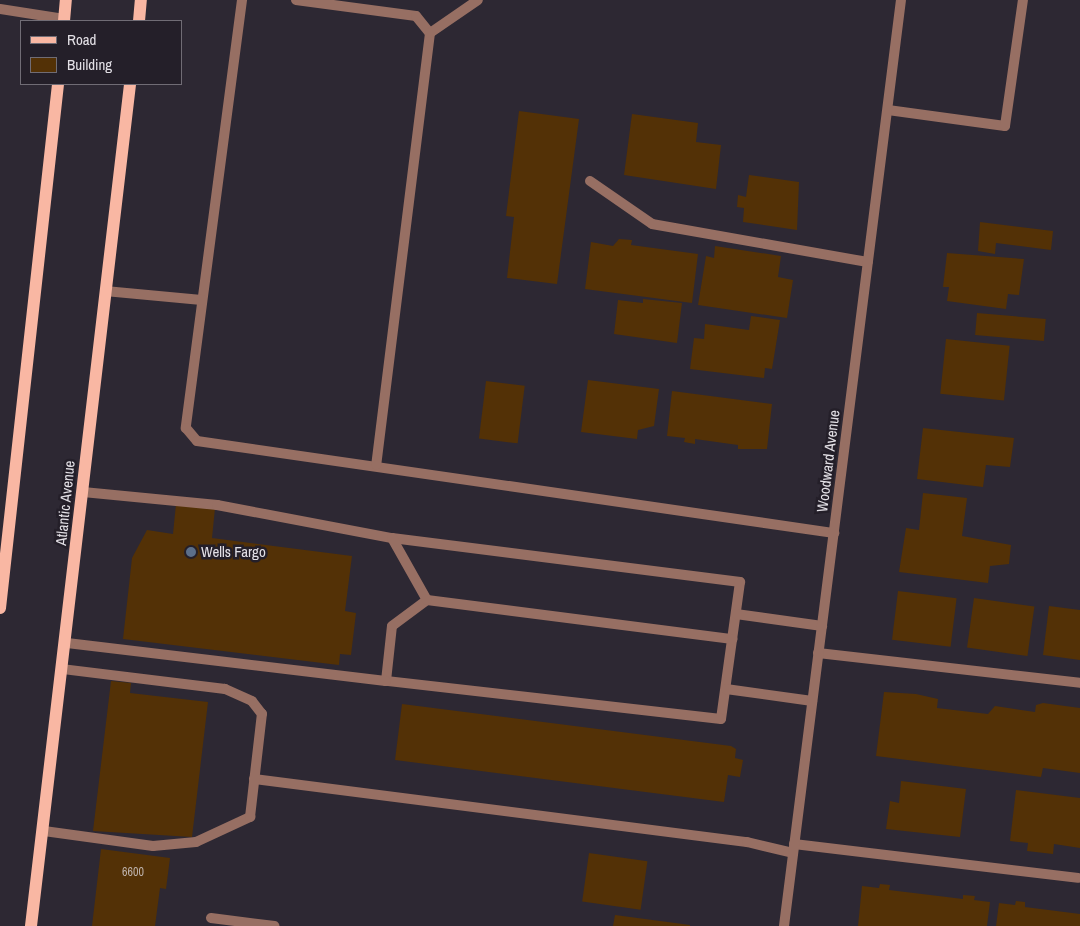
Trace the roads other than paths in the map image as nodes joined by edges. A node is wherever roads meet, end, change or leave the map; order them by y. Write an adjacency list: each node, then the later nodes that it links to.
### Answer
1 (66, 0): 9 (main road)
2 (142, 0): 10 (main road)
3 (242, 0): 18 (street)
4 (296, 0): 11 (street)
5 (478, 0): 11 (street)
6 (901, 0): 14 (street, Woodward Avenue)
7 (1023, 0): 14 (street)
8 (0, 9): 9 (street)
9 (64, 20)
10 (139, 20)
11 (430, 34): 19 (street)
12 (58, 85): 24 (main road)
13 (130, 85): 17 (main road, Atlantic Avenue)
14 (888, 110): 16 (street, Woodward Avenue)
15 (590, 181): 16 (street)
16 (868, 262): 21 (street, Woodward Avenue)
17 (105, 290): 18 (street); 20 (main road, Atlantic Avenue)
18 (202, 300): 19 (street)
19 (376, 465): 21 (street)
20 (83, 492): 22 (street); 28 (main road, Atlantic Avenue)
21 (834, 533): 26 (street, Woodward Avenue)
22 (392, 538): 23 (street); 25 (street)
23 (427, 600): 27 (street); 31 (street)
24 (0, 608)
25 (736, 614): 26 (street); 27 (street)
26 (822, 626): 29 (street, Woodward Avenue)
27 (732, 639): 33 (street)
28 (67, 643): 30 (main road, Atlantic Avenue); 31 (street)
29 (818, 653): 32 (street); 34 (street, Woodward Avenue)
30 (63, 669): 35 (street); 36 (main road, Atlantic Avenue)
31 (386, 681): 33 (street)
32 (1080, 684)
33 (726, 689): 34 (street)
34 (812, 701): 37 (street, Woodward Avenue)
35 (254, 778): 36 (street); 37 (street)
36 (44, 831): 40 (main road, Atlantic Avenue)
37 (794, 848): 38 (street); 42 (street, Woodward Avenue)
38 (1078, 878)
39 (210, 918): 41 (street)
40 (31, 926)
41 (274, 926)
42 (784, 926)

